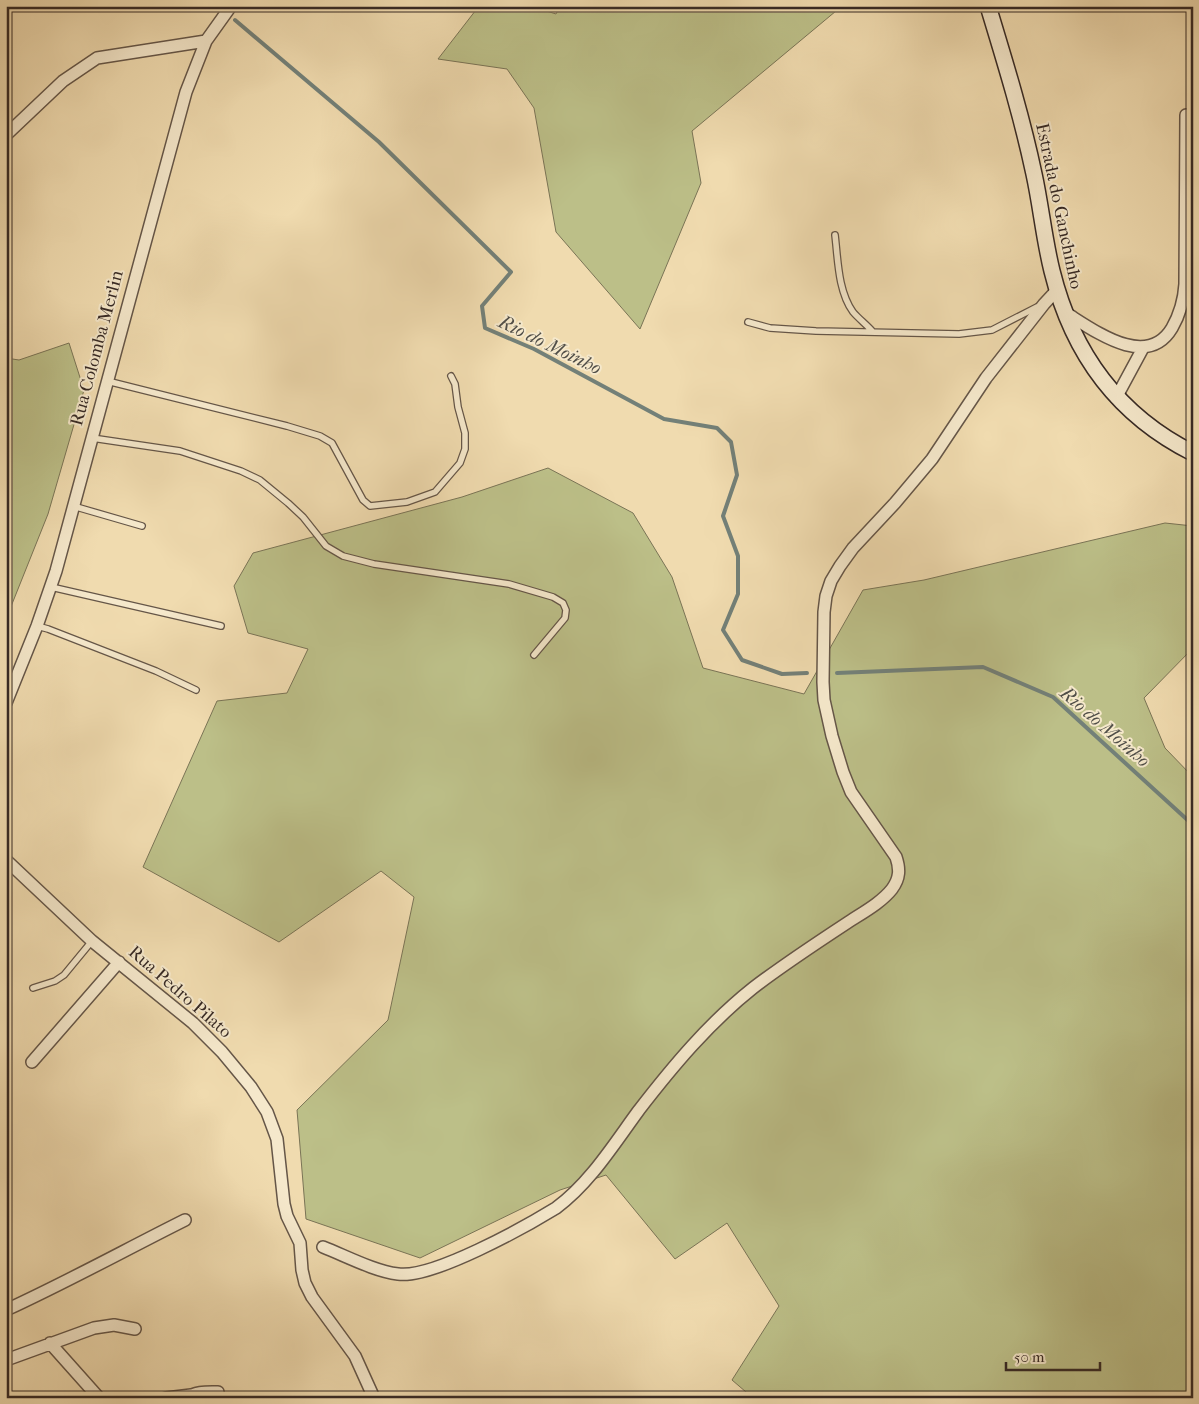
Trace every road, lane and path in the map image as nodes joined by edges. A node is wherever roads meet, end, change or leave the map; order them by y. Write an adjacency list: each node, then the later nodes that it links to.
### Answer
1 (230, 6): 3 (street, Rua Colomba Merlin)
2 (988, 6): 7 (street, Estrada do Ganchinho)
3 (206, 41): 5 (street); 15 (street, Rua Colomba Merlin)
4 (1186, 115): 9 (street)
5 (6, 135)
6 (835, 234): 12 (lane)
7 (1057, 290): 8 (street); 10 (street, Estrada do Ganchinho)
8 (1044, 304): 12 (lane); 33 (street)
9 (1187, 308): 13 (street)
10 (1066, 313): 13 (street); 16 (street, Estrada do Ganchinho)
11 (748, 322): 12 (lane)
12 (873, 332)
13 (1142, 348): 16 (street)
14 (451, 376): 15 (lane)
15 (106, 381): 17 (street, Rua Colomba Merlin)
16 (1116, 398): 18 (street, Estrada do Ganchinho)
17 (91, 438): 19 (street, Rua Colomba Merlin); 24 (lane)
18 (1193, 453)
19 (73, 506): 20 (lane); 21 (street, Rua Colomba Merlin)
20 (142, 526)
21 (51, 587): 22 (street, Rua Colomba Merlin); 23 (lane)
22 (37, 626): 25 (lane); 26 (street, Rua Colomba Merlin)
23 (222, 626)
24 (534, 655)
25 (196, 690)
26 (6, 703)
27 (6, 860): 28 (street, Rua Pedro Pilato)
28 (92, 941): 29 (street, Rua Pedro Pilato); 30 (lane)
29 (119, 962): 31 (street); 42 (street, Rua Pedro Pilato)
30 (33, 988)
31 (32, 1062)
32 (185, 1220): 34 (street)
33 (323, 1247)
34 (6, 1310)
35 (135, 1329): 36 (street)
36 (50, 1343): 37 (street); 40 (street)
37 (6, 1360)
38 (218, 1392): 39 (street)
39 (189, 1396): 41 (street)
40 (99, 1398)
41 (166, 1398)
42 (374, 1398)

